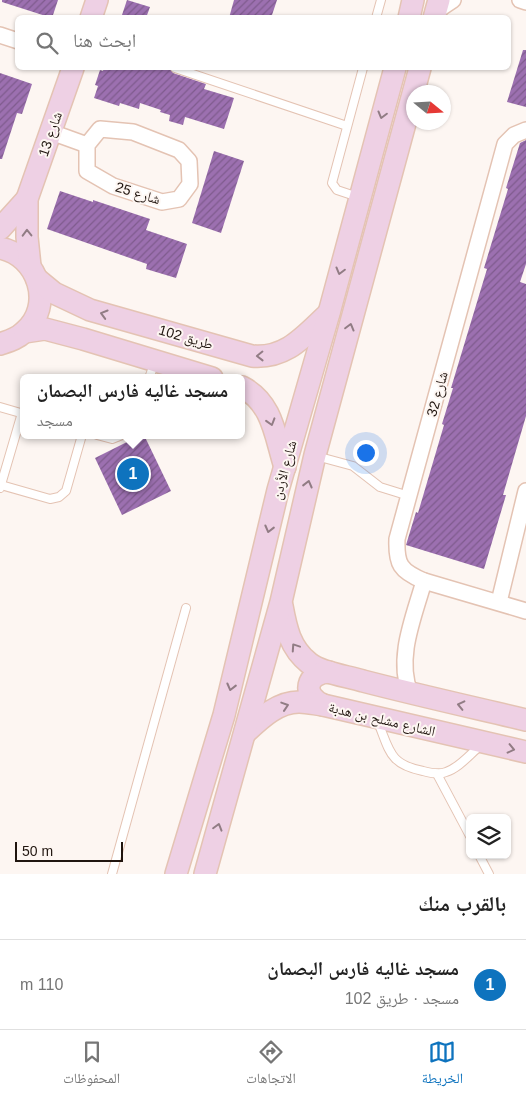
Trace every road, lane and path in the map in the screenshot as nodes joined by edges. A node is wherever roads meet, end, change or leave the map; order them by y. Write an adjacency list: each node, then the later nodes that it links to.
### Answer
1 (97, 0): 8 (main road)
2 (381, 0): 9 (lane)
3 (413, 0): 10 (main road)
4 (453, 0): 7 (street)
5 (520, 0): 6 (street)
6 (526, 2)
7 (436, 10)
8 (91, 15)
9 (377, 15)
10 (410, 15)
11 (0, 35): 12 (street)
12 (15, 40)
13 (71, 70): 20 (main road, شارع 13)
14 (181, 70): 18 (lane)
15 (362, 70): 18 (lane)
16 (394, 70): 22 (main road, شارع الأردن, one-way to 22)
17 (419, 70): 37 (main road, شارع الأردن, one-way to 17)
18 (347, 126): 22 (lane)
19 (526, 130): 41 (street, شارع 32)
20 (51, 132): 21 (street); 23 (main road, شارع 13)
21 (87, 145): 21 (street, شارع 25)
22 (360, 197): 27 (main road, شارع الأردن, one-way to 27)
23 (27, 200): 24 (main road, شارع 13); 26 (main road, شارع 13, one-way to 23)
24 (0, 229)
25 (0, 248): 26 (main road, طريق 102)
26 (34, 272): 27 (main road, طريق 102, one-way to 26); 28 (main road, شارع 13)
27 (329, 313): 38 (main road, شارع الأردن)
28 (25, 332): 29 (main road); 30 (main road)
29 (0, 344)
30 (152, 369): 31 (main road)
31 (185, 374)
32 (245, 390): 38 (main road, one-way to 38)
33 (0, 407): 34 (lane)
34 (20, 412)
35 (20, 423): 39 (lane)
36 (81, 439): 39 (lane)
37 (315, 455): 41 (lane); 43 (main road, شارع الأردن, one-way to 37)
38 (285, 468): 59 (main road, شارع الأردن, one-way to 59)
39 (0, 486)
40 (526, 491): 44 (street)
41 (409, 496): 42 (street, شارع 32)
42 (424, 582): 44 (street, شارع 32); 48 (street)
43 (281, 602): 47 (main road, one-way to 43); 52 (main road, شارع الأردن)
44 (498, 602): 46 (street, شارع 32)
45 (186, 608): 58 (lane)
46 (526, 611)
47 (329, 672): 48 (main road); 49 (main road)
48 (410, 693): 51 (main road, one-way to 48)
49 (323, 705): 50 (main road, الشارع مشلح بن هدبة); 52 (main road, الشارع مشلح بن هدبة, one-way to 49)
50 (376, 717): 53 (main road, الشارع مشلح بن هدبة); 55 (lane)
51 (526, 720)
52 (245, 732): 60 (main road, شارع الأردن, one-way to 52)
53 (484, 743): 54 (main road, الشارع مشلح بن هدبة, one-way to 54); 55 (lane)
54 (526, 752)
55 (436, 774): 56 (lane)
56 (466, 829)
57 (482, 859): 61 (lane)
58 (112, 874)
59 (176, 874)
60 (205, 874)
61 (489, 874)

